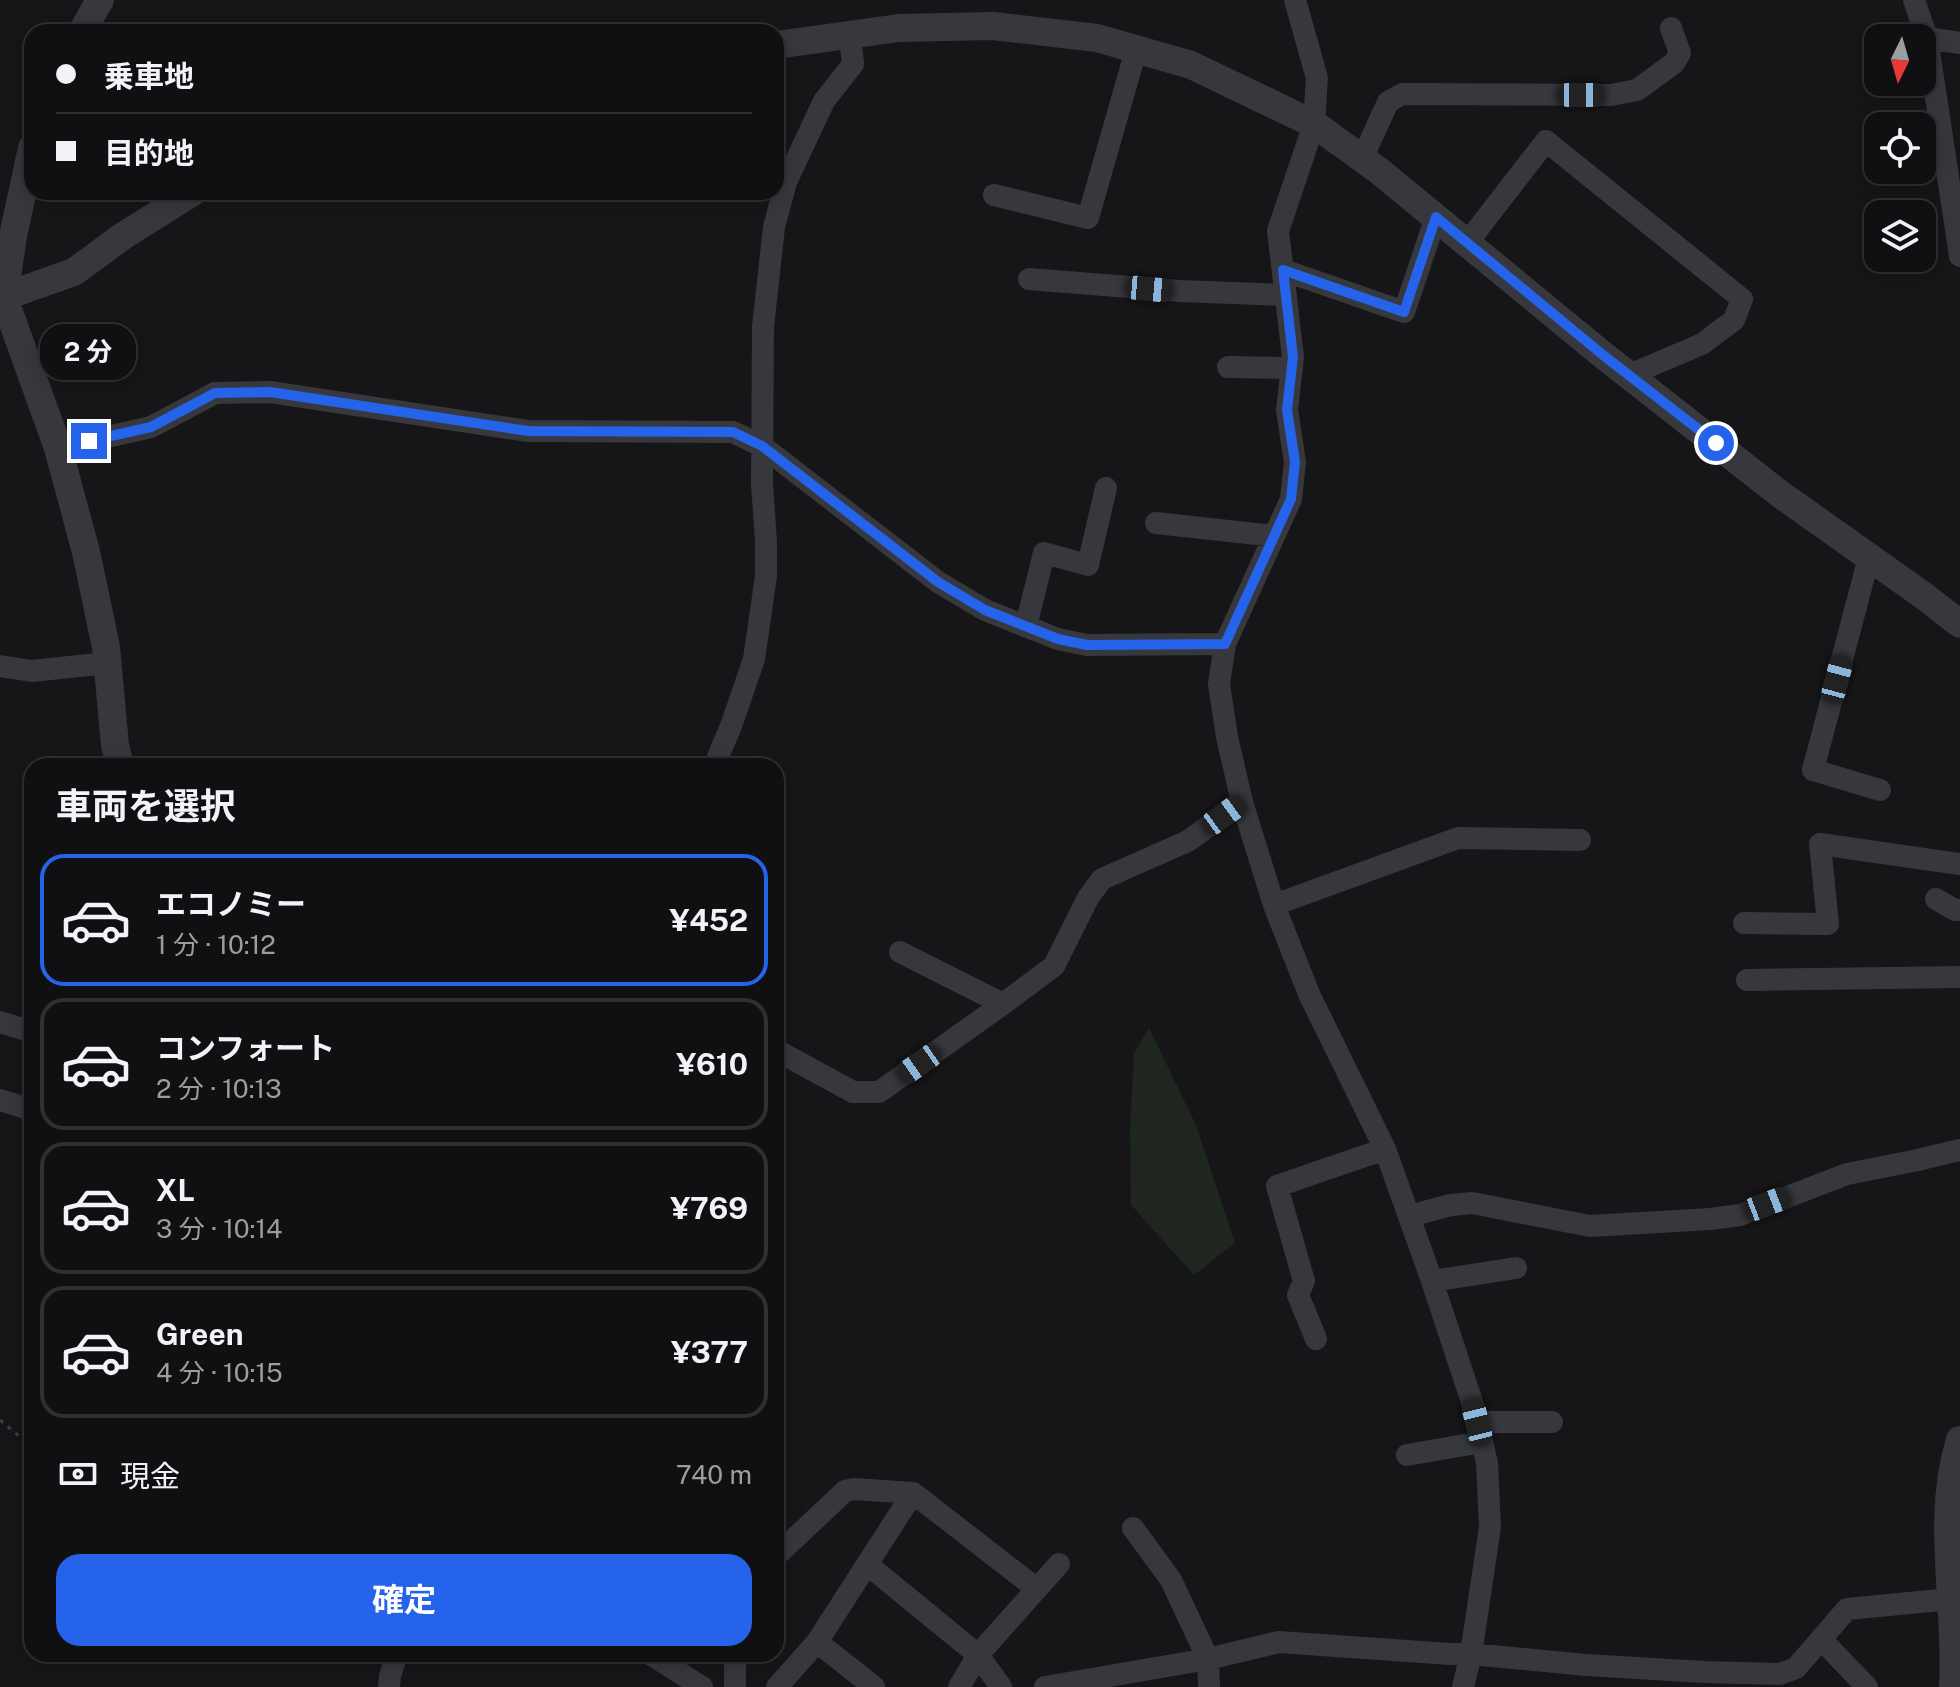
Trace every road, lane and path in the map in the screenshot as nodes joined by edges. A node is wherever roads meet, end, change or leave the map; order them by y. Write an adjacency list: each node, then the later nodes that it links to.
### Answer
1 (100, 0): 4 (street)
2 (1295, 0): 13 (street)
3 (1914, 0): 5 (street)
4 (86, 24)
5 (1922, 24)
6 (1671, 28): 14 (street)
7 (850, 35): 10 (street); 11 (street); 16 (street)
8 (1936, 39): 9 (street)
9 (1960, 43)
10 (784, 44)
11 (1136, 50): 13 (street); 17 (street)
12 (1936, 96): 22 (street)
13 (1314, 124): 14 (street); 23 (street)
14 (1362, 159): 20 (street)
15 (24, 185): 26 (street)
16 (784, 190)
17 (994, 195)
18 (180, 200): 26 (street)
19 (781, 200): 30 (street)
20 (1436, 217): 21 (street); 23 (street)
21 (1467, 243): 29 (street); 29 (street)
22 (1960, 256)
23 (1283, 270): 25 (street)
24 (1029, 279): 25 (street)
25 (1286, 295): 28 (street)
26 (2, 298): 31 (street)
27 (1228, 367): 28 (street)
28 (1292, 368): 34 (street)
29 (1629, 375): 35 (street)
30 (762, 446): 31 (street); 37 (street); 42 (street)
31 (58, 448): 39 (street)
32 (1106, 488): 37 (street)
33 (1156, 523): 34 (street)
34 (1274, 536): 38 (street)
35 (1869, 557): 36 (street); 43 (street)
36 (1960, 624)
37 (1026, 626): 38 (street)
38 (1225, 644): 44 (street)
39 (107, 663): 40 (street); 41 (street)
40 (0, 666)
41 (118, 758)
42 (717, 758)
43 (1880, 790)
44 (1242, 802): 48 (street); 54 (street)
45 (1580, 840): 48 (street)
46 (1960, 864): 50 (street)
47 (1936, 899): 49 (street)
48 (1274, 905): 60 (street)
49 (1960, 910)
50 (1744, 923)
51 (900, 952): 54 (street)
52 (1960, 977): 53 (street)
53 (1747, 980)
54 (1003, 1004): 57 (street)
55 (0, 1022): 56 (street)
56 (24, 1030)
57 (784, 1054)
58 (0, 1100): 59 (street)
59 (24, 1108)
60 (1385, 1149): 62 (street); 65 (street)
61 (1960, 1150): 62 (street)
62 (1409, 1216): 64 (street)
63 (1516, 1268): 64 (street)
64 (1432, 1281): 68 (street)
65 (1316, 1339)
66 (0, 1420): 69 (path)
67 (1552, 1422): 68 (street)
68 (1479, 1432): 71 (street); 81 (street)
69 (24, 1440)
70 (1960, 1440): 78 (street)
71 (1407, 1455)
72 (913, 1493): 74 (street); 75 (street); 77 (street)
73 (1133, 1528): 83 (street)
74 (784, 1548)
75 (867, 1564): 80 (street); 82 (street)
76 (1059, 1564): 77 (street)
77 (1037, 1589): 82 (street)
78 (1951, 1599): 79 (street); 100 (street)
79 (1821, 1639): 87 (street); 99 (street)
80 (817, 1642): 92 (street); 93 (street)
81 (1471, 1654): 83 (street); 87 (street); 98 (street)
82 (978, 1655): 94 (street); 95 (street)
83 (1208, 1659): 88 (street); 97 (street)
84 (394, 1662): 89 (street)
85 (663, 1662): 90 (street)
86 (735, 1662): 91 (street)
87 (1764, 1680)
88 (1105, 1682): 96 (street)
89 (389, 1687)
90 (702, 1687)
91 (735, 1687)
92 (777, 1687)
93 (874, 1687)
94 (959, 1687)
95 (1001, 1687)
96 (1045, 1687)
97 (1209, 1687)
98 (1463, 1687)
99 (1867, 1687)
100 (1953, 1687)

